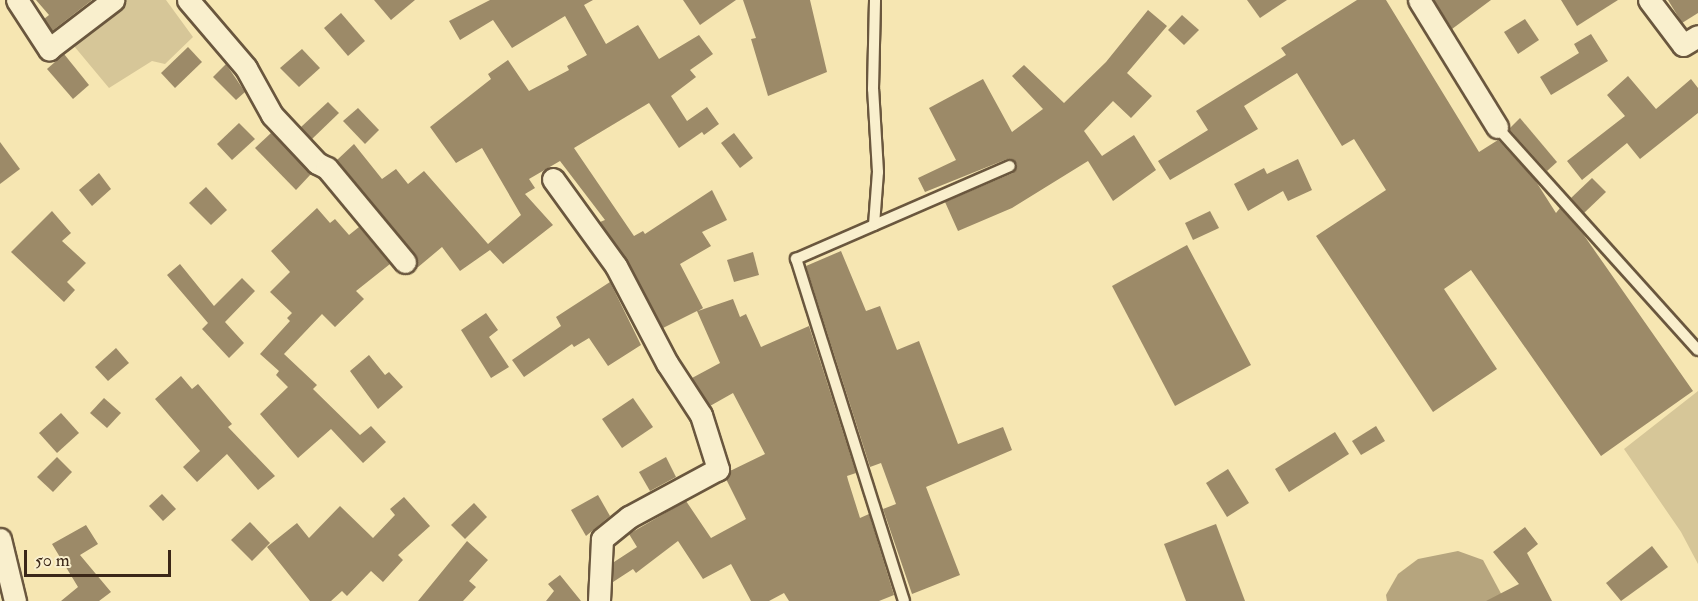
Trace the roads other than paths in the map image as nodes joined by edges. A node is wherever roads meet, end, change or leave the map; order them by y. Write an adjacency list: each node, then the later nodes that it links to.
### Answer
1 (17, 0): 2 (street)
2 (113, 0)
3 (188, 0): 12 (street)
4 (875, 0): 11 (lane)
5 (1419, 0): 8 (street)
6 (1649, 0): 7 (street)
7 (1698, 36)
8 (1497, 127): 13 (lane)
9 (1010, 166): 11 (lane)
10 (553, 179): 16 (street)
11 (874, 225): 17 (lane)
12 (405, 262)
13 (1698, 350)
14 (0, 539): 15 (street)
15 (15, 601)
16 (599, 601)
17 (904, 601)

